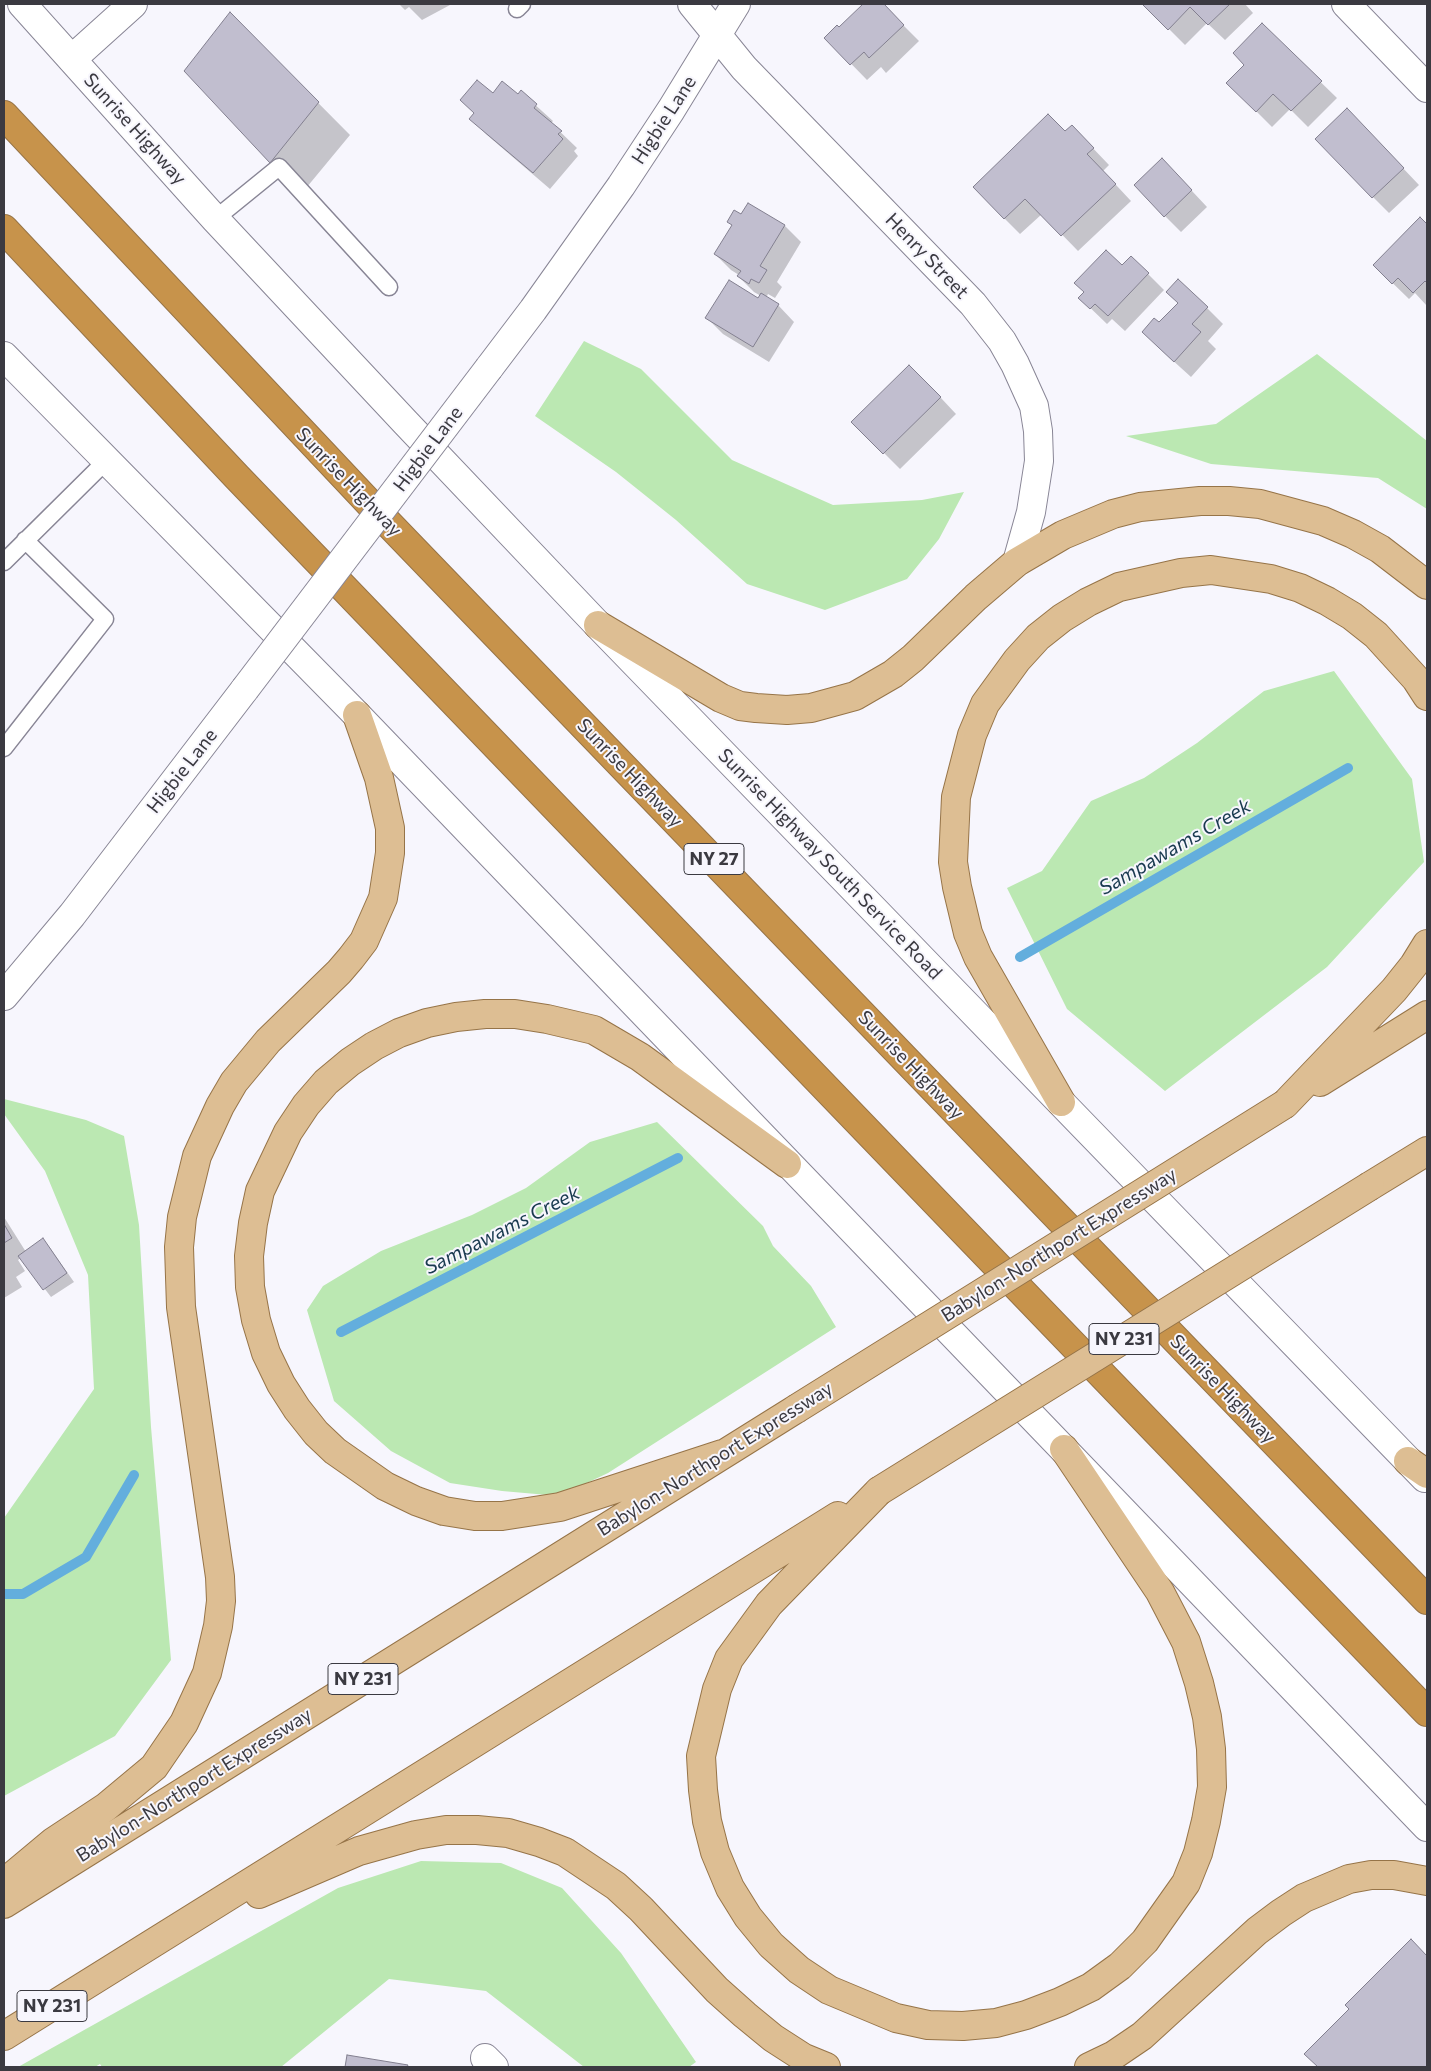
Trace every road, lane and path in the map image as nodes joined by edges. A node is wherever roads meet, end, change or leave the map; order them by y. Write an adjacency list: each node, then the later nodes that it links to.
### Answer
1 (22, 4): 7 (main road, Sunrise Highway)
2 (133, 4): 7 (main road)
3 (692, 4): 6 (main road, Henry Street)
4 (736, 4): 6 (main road, Higbie Lane)
5 (1346, 4): 8 (main road)
6 (718, 36): 17 (main road, Henry Street); 24 (main road, Higbie Lane, bridge)
7 (72, 59): 10 (main road, Sunrise Highway)
8 (1427, 88)
9 (4, 115): 35 (highway, Sunrise Highway / NY 27)
10 (215, 220): 12 (lane); 19 (main road, Sunrise Highway)
11 (4, 229): 36 (highway)
12 (389, 287)
13 (4, 356): 14 (main road)
14 (106, 460): 15 (lane); 21 (main road)
15 (26, 540): 16 (lane); 22 (lane)
16 (4, 562)
17 (1017, 562): 18 (main road); 19 (main road)
18 (1427, 585)
19 (598, 625): 26 (main road, Sunrise Highway South Service Road)
20 (1427, 696): 26 (main road)
21 (356, 715): 29 (main road); 39 (main road)
22 (4, 748)
23 (1427, 944): 27 (main road)
24 (4, 996)
25 (1427, 1015): 27 (main road, Babylon-Northport Expressway / NY 231)
26 (1061, 1102): 32 (main road)
27 (1285, 1104): 31 (main road, Babylon-Northport Expressway / NY 231, bridge)
28 (1427, 1151): 34 (main road, NY 231, bridge)
29 (788, 1164): 30 (main road); 31 (main road)
30 (1064, 1449): 34 (main road); 37 (main road)
31 (722, 1454): 40 (main road, Babylon-Northport Expressway / NY 231)
32 (1418, 1467): 33 (main road)
33 (1427, 1480)
34 (879, 1491): 41 (main road, NY 231)
35 (1427, 1600)
36 (1427, 1712)
37 (1427, 1827)
38 (1427, 1881): 44 (main road)
39 (4, 1883)
40 (4, 1904)
41 (178, 1929): 42 (main road, NY 231); 43 (main road)
42 (4, 2036)
43 (826, 2067)
44 (1089, 2067)

